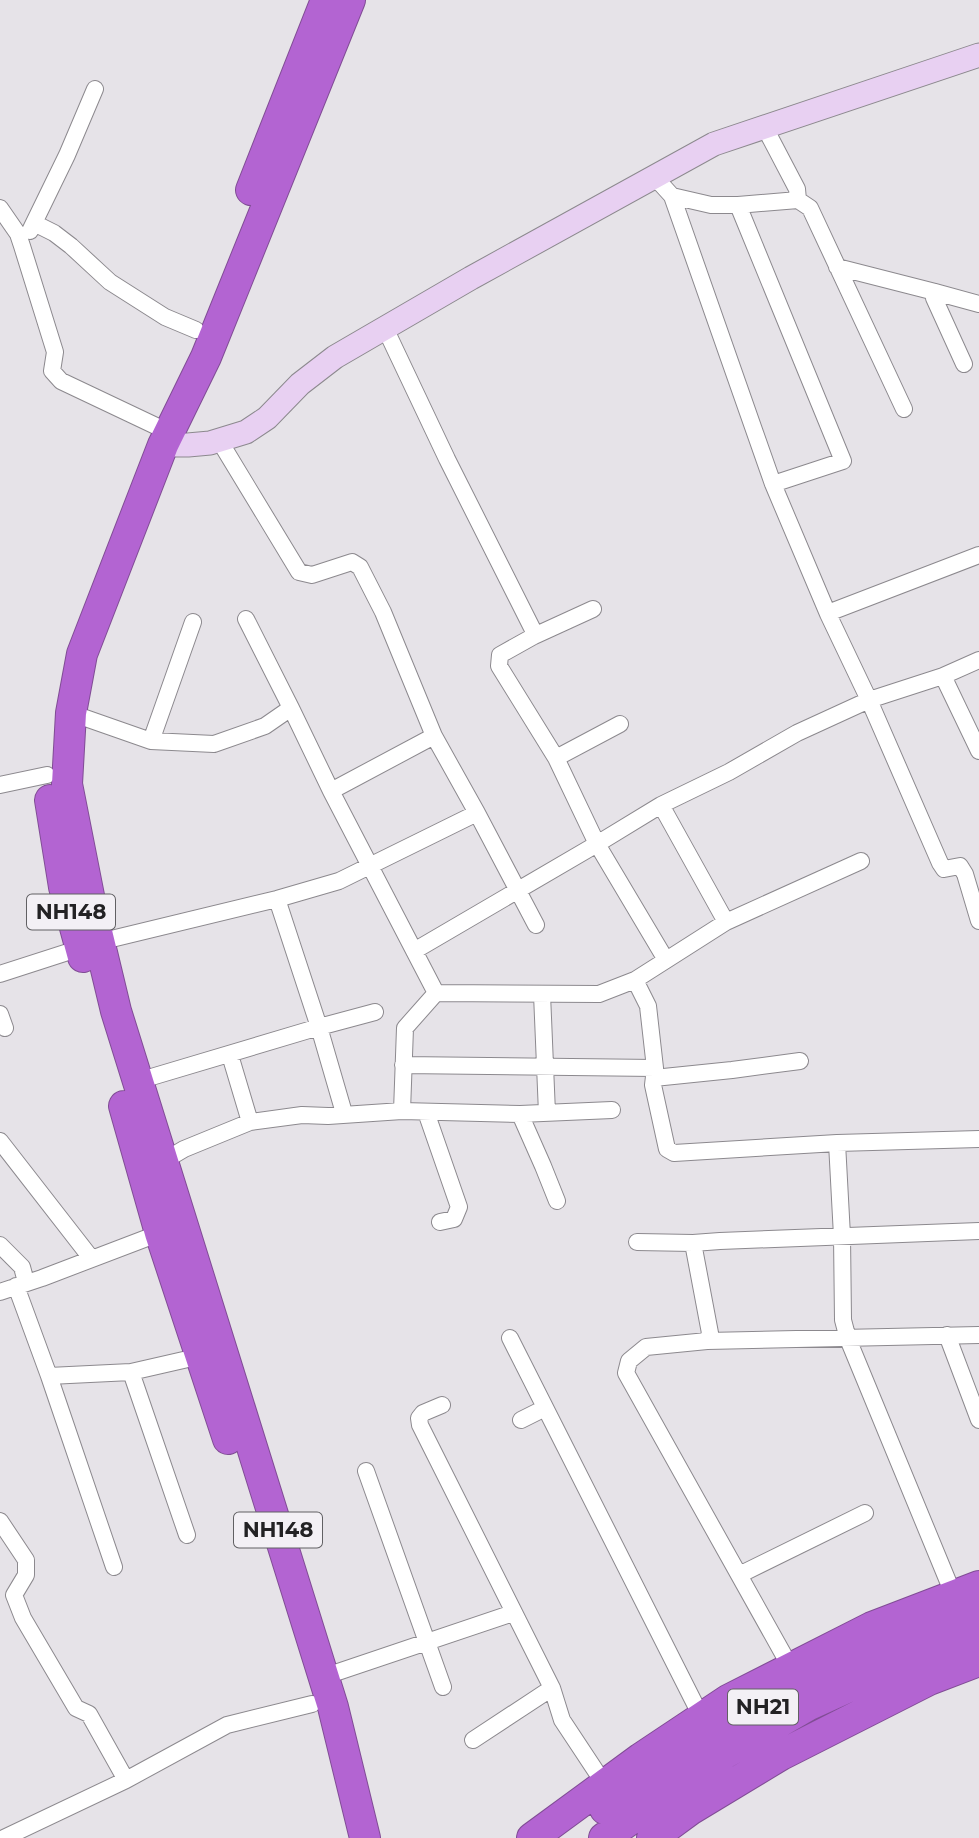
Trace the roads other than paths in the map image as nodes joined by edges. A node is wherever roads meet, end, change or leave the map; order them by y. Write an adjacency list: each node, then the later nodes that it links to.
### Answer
1 (326, 0): 17 (highway, NH148)
2 (350, 0): 20 (highway, NH148)
3 (979, 55): 5 (street)
4 (94, 89): 11 (street)
5 (764, 126): 6 (street); 8 (street)
6 (653, 178): 7 (street); 16 (street)
7 (672, 196): 9 (street); 22 (street)
8 (799, 200): 9 (street); 13 (street)
9 (738, 205): 22 (street)
10 (0, 208): 12 (street)
11 (34, 223): 12 (street); 17 (street)
12 (22, 246): 20 (street)
13 (837, 267): 14 (street); 19 (street)
14 (934, 292): 15 (street); 18 (street)
15 (979, 304)
16 (385, 328): 21 (street); 28 (street)
17 (196, 330): 20 (highway, NH148)
18 (964, 365)
19 (904, 409)
20 (161, 436): 21 (street); 33 (highway, NH148); 39 (highway, NH148)
21 (219, 440): 35 (street)
22 (773, 484): 25 (street)
23 (979, 555): 25 (street)
24 (593, 609): 28 (street)
25 (828, 613): 31 (street)
26 (246, 619): 32 (street)
27 (193, 622): 36 (street)
28 (534, 636): 38 (street)
29 (979, 660): 30 (street)
30 (943, 676): 31 (street); 37 (street)
31 (869, 700): 42 (street); 49 (street)
32 (292, 708): 36 (street); 41 (street)
33 (71, 713): 36 (street); 52 (highway, NH148)
34 (620, 724): 38 (street)
35 (434, 736): 41 (street); 43 (street)
36 (151, 741)
37 (979, 751)
38 (555, 758): 44 (street)
39 (47, 775): 40 (street); 52 (highway, NH148)
40 (0, 785)
41 (331, 791): 46 (street)
42 (661, 805): 44 (street); 50 (street)
43 (477, 813): 46 (street); 47 (street)
44 (597, 844): 47 (street); 54 (street)
45 (862, 861): 50 (street)
46 (369, 867): 48 (street); 53 (street)
47 (518, 890): 51 (street); 53 (street)
48 (277, 899): 52 (street); 60 (street)
49 (979, 921)
50 (726, 922): 54 (street)
51 (536, 925)
52 (90, 945): 55 (street); 66 (highway, NH148); 77 (highway, NH148)
53 (414, 951): 57 (street)
54 (666, 960): 56 (street)
55 (0, 974)
56 (635, 980): 58 (street); 65 (street)
57 (436, 993): 58 (street); 63 (street)
58 (542, 993): 64 (street)
59 (375, 1012): 60 (street)
60 (319, 1027): 61 (street); 70 (street)
61 (230, 1055): 66 (street); 73 (street)
62 (800, 1061): 65 (street)
63 (403, 1065): 64 (street); 68 (street)
64 (545, 1068): 65 (street); 71 (street)
65 (654, 1073): 76 (street)
66 (138, 1082): 77 (highway, NH148)
67 (612, 1110): 71 (street)
68 (402, 1111): 69 (street); 70 (street)
69 (426, 1112): 72 (street); 79 (street)
70 (344, 1113): 73 (street)
71 (547, 1113): 72 (street)
72 (520, 1114): 78 (street)
73 (250, 1122): 77 (street)
74 (979, 1139): 76 (street)
75 (0, 1142): 86 (street)
76 (837, 1143): 82 (street)
77 (161, 1182): 81 (highway, NH148); 115 (highway, NH148)
78 (556, 1201)
79 (440, 1222)
80 (979, 1231): 82 (street)
81 (160, 1233): 86 (street); 94 (highway, NH148)
82 (842, 1236): 84 (street); 92 (street)
83 (637, 1242): 84 (street)
84 (693, 1244): 93 (street)
85 (0, 1245): 87 (street)
86 (92, 1258): 87 (street)
87 (21, 1284): 88 (street); 96 (street)
88 (0, 1292)
89 (947, 1335): 90 (street); 92 (street); 100 (street)
90 (979, 1335)
91 (510, 1338): 98 (street)
92 (848, 1339): 93 (street); 107 (street)
93 (706, 1341): 106 (street)
94 (201, 1356): 95 (street); 115 (highway, NH148)
95 (131, 1372): 96 (street); 104 (street)
96 (49, 1376): 105 (street)
97 (442, 1405): 108 (street)
98 (545, 1408): 99 (street); 116 (street)
99 (521, 1420)
100 (979, 1420)
101 (366, 1471): 110 (street)
102 (865, 1513): 106 (street)
103 (0, 1521): 118 (street)
104 (187, 1535)
105 (114, 1567)
106 (739, 1574): 112 (street)
107 (971, 1597): 112 (highway); 124 (highway, NH21)
108 (513, 1612): 110 (street); 114 (street)
109 (979, 1633): 125 (highway, NH21)
110 (427, 1643): 113 (street); 115 (street)
111 (979, 1661): 126 (highway)
112 (791, 1668): 116 (highway)
113 (443, 1687)
114 (552, 1688): 117 (street); 119 (street)
115 (318, 1690): 118 (street); 121 (highway, NH148); 122 (highway, NH148)
116 (702, 1718): 119 (highway)
117 (474, 1740)
118 (126, 1780): 120 (street)
119 (605, 1785): 123 (highway)
120 (4, 1838)
121 (348, 1838)
122 (365, 1838)
123 (532, 1838)
124 (566, 1838)
125 (604, 1838)
126 (652, 1838)

